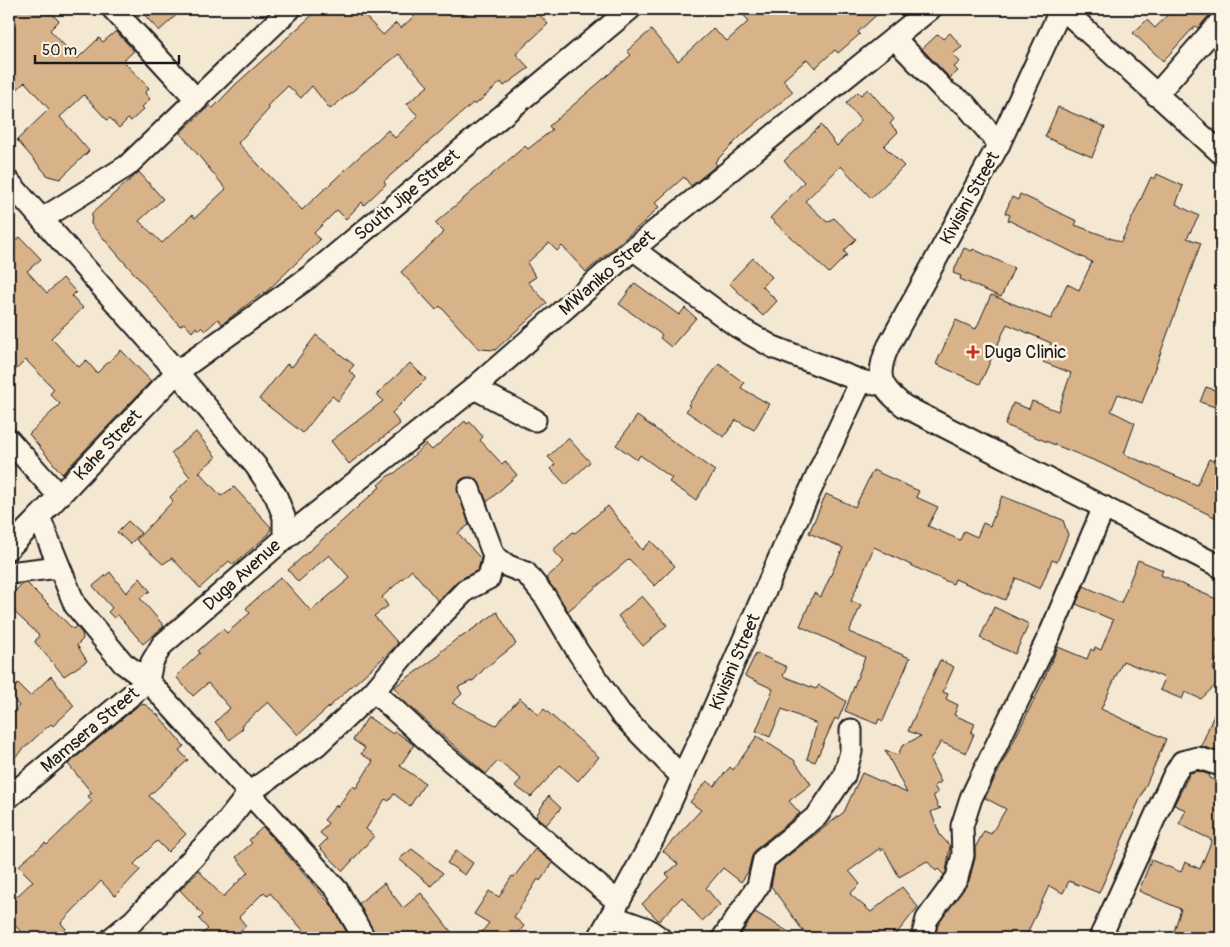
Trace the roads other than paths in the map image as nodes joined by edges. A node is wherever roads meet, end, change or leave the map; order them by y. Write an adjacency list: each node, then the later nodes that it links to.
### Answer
1 (112, 9): 9 (street)
2 (290, 9): 9 (street)
3 (930, 9): 7 (street, MWaniko Street)
4 (1062, 9): 8 (street); 10 (street, Kivisini Street)
5 (626, 10): 15 (street, South Jipe Street)
6 (1221, 21): 8 (street)
7 (894, 38): 10 (street); 14 (street, MWaniko Street)
8 (1156, 95): 11 (street)
9 (197, 100): 13 (street)
10 (999, 144): 17 (street, Kivisini Street)
11 (1221, 153)
12 (9, 182): 13 (street, Duga Avenue)
13 (42, 219): 15 (street, Duga Avenue)
14 (633, 249): 16 (street); 18 (street, MWaniko Street)
15 (177, 372): 22 (street, Kahe Street); 25 (street, Duga Avenue)
16 (861, 381): 17 (street); 35 (street, Kivisini Street)
17 (884, 386): 23 (street)
18 (474, 388): 19 (street); 25 (street, MWaniko Street)
19 (535, 420)
20 (9, 440): 22 (street)
21 (469, 489): 27 (street)
22 (60, 496): 24 (street, Kahe Street)
23 (1104, 507): 29 (street); 44 (street)
24 (39, 518): 26 (street, Kahe Street); 28 (street)
25 (284, 539): 31 (street, Duga Avenue)
26 (9, 548)
27 (494, 556): 32 (street); 35 (street)
28 (59, 567): 30 (street); 31 (street)
29 (1221, 567)
30 (9, 572)
31 (148, 681): 36 (street); 37 (street, Mamsera Street)
32 (374, 691): 36 (street); 38 (street)
33 (851, 730): 43 (street)
34 (1221, 765): 45 (street)
35 (681, 776): 38 (street, Kivisini Street)
36 (250, 792): 39 (street); 40 (street)
37 (9, 797)
38 (615, 909): 41 (street, Kivisini Street); 42 (street)
39 (112, 938)
40 (364, 938)
41 (599, 938)
42 (660, 938)
43 (723, 938)
44 (922, 938)
45 (1100, 938)

